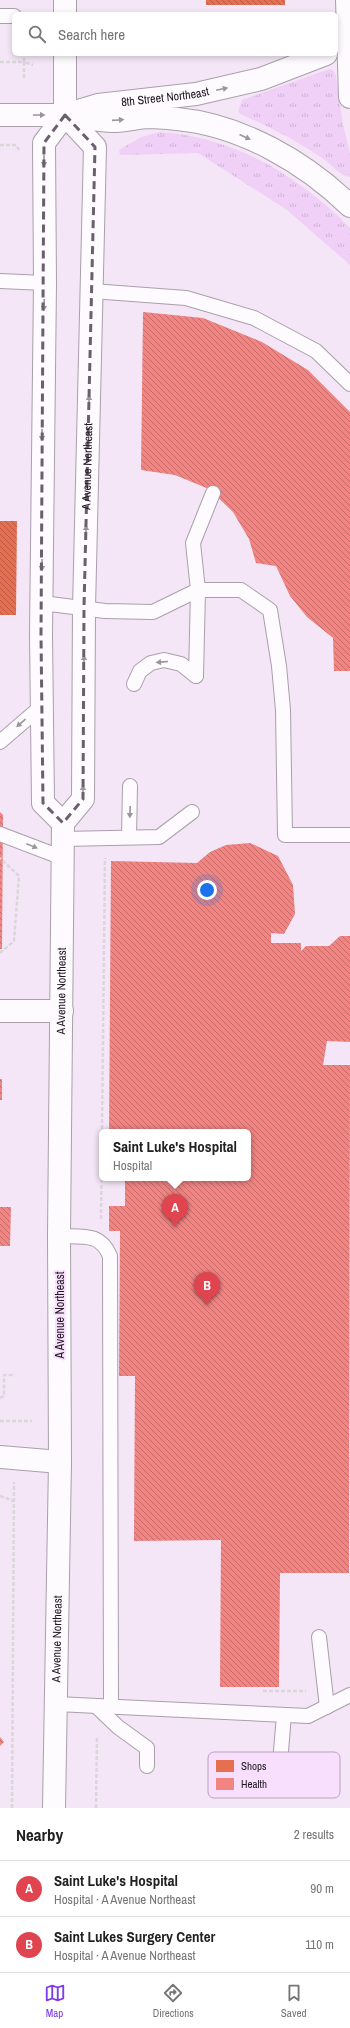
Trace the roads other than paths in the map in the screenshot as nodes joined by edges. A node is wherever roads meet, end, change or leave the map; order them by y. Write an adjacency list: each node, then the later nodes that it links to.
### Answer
1 (65, 0): 3 (main road)
2 (347, 0): 6 (main road)
3 (65, 12)
4 (0, 16): 5 (lane)
5 (12, 16)
6 (345, 46): 9 (main road)
7 (65, 56): 11 (main road)
8 (321, 56): 11 (main road, 8th Street Northeast, one-way to 8)
9 (350, 97)
10 (0, 115): 11 (main road, 8th Street Northeast, one-way to 11)
11 (65, 115): 12 (main road, one-way to 12); 14 (main road, one-way to 14); 15 (main road, A Avenue Northeast)
12 (350, 206)
13 (0, 281): 14 (lane)
14 (45, 283): 19 (main road, one-way to 19)
15 (92, 291): 16 (lane); 20 (main road, A Avenue Northeast, one-way to 15)
16 (350, 384)
17 (213, 493): 18 (lane)
18 (198, 590): 20 (lane); 21 (lane, one-way to 21); 27 (lane)
19 (42, 603): 20 (lane); 22 (main road)
20 (84, 608): 29 (main road, A Avenue Northeast, one-way to 20)
21 (134, 684)
22 (43, 705): 23 (lane, one-way to 23); 29 (main road)
23 (0, 742)
24 (130, 786): 28 (lane, one-way to 28)
25 (192, 812): 28 (lane)
26 (0, 834): 29 (lane, one-way to 29)
27 (350, 835)
28 (129, 837): 29 (lane)
29 (63, 840): 31 (main road, A Avenue Northeast)
30 (0, 1011): 31 (main road)
31 (62, 1011): 32 (main road, A Avenue Northeast)
32 (59, 1236): 34 (main road, A Avenue Northeast); 39 (lane)
33 (0, 1457): 34 (main road)
34 (60, 1462): 37 (main road, A Avenue Northeast)
35 (319, 1637): 40 (lane)
36 (349, 1695): 40 (lane)
37 (56, 1704): 38 (lane); 44 (main road, A Avenue Northeast)
38 (96, 1706): 39 (lane); 43 (lane)
39 (111, 1707): 41 (lane)
40 (327, 1707): 41 (lane)
41 (284, 1715): 42 (lane)
42 (281, 1752)
43 (147, 1766)
44 (54, 1808)

